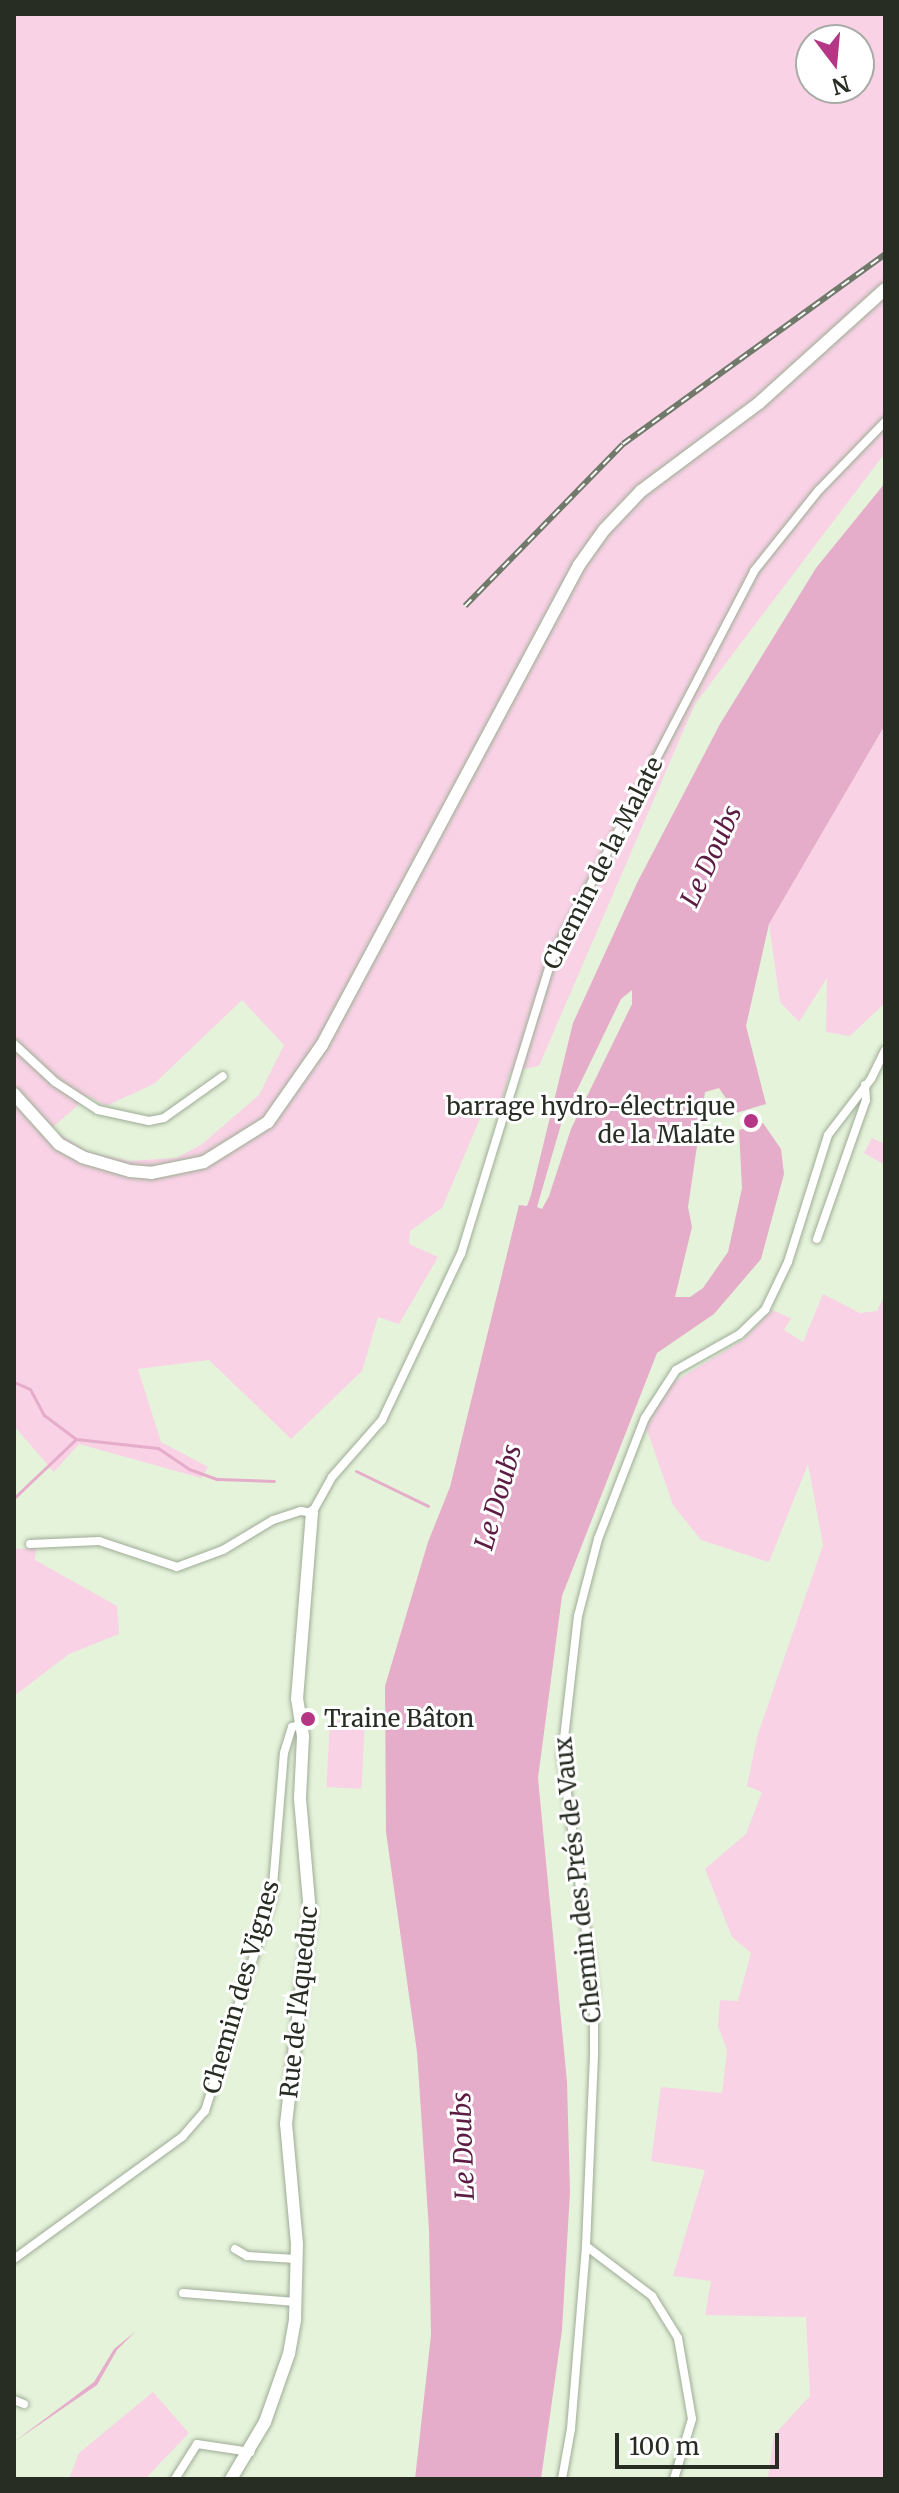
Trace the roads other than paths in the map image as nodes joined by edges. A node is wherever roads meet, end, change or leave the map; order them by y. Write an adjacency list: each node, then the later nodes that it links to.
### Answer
1 (885, 289): 7 (main road)
2 (885, 422): 9 (street, Chemin de la Malate)
3 (14, 1044): 5 (street)
4 (885, 1050): 6 (street, Chemin des Prés de Vaux)
5 (223, 1076)
6 (865, 1085): 8 (street, Chemin des Prés de Vaux); 12 (street, Chemin des Prés de Vaux)
7 (14, 1094)
8 (817, 1239)
9 (312, 1513): 10 (street); 11 (main road, Rue de l'Aqueduc)
10 (30, 1544)
11 (301, 1725): 14 (street, Chemin des Vignes); 15 (main road, Rue de l'Aqueduc)
12 (586, 2246): 23 (street, Chemin des Prés de Vaux); 24 (street)
13 (235, 2249): 15 (street)
14 (14, 2259)
15 (296, 2259): 17 (main road, Rue de l'Aqueduc)
16 (183, 2293): 17 (street)
17 (296, 2302): 20 (main road, Rue de l'Aqueduc)
18 (14, 2400): 19 (street)
19 (24, 2404)
20 (251, 2452): 21 (street); 22 (main road, Rue de l'Aqueduc)
21 (175, 2479)
22 (231, 2479)
23 (562, 2479)
24 (674, 2479)

